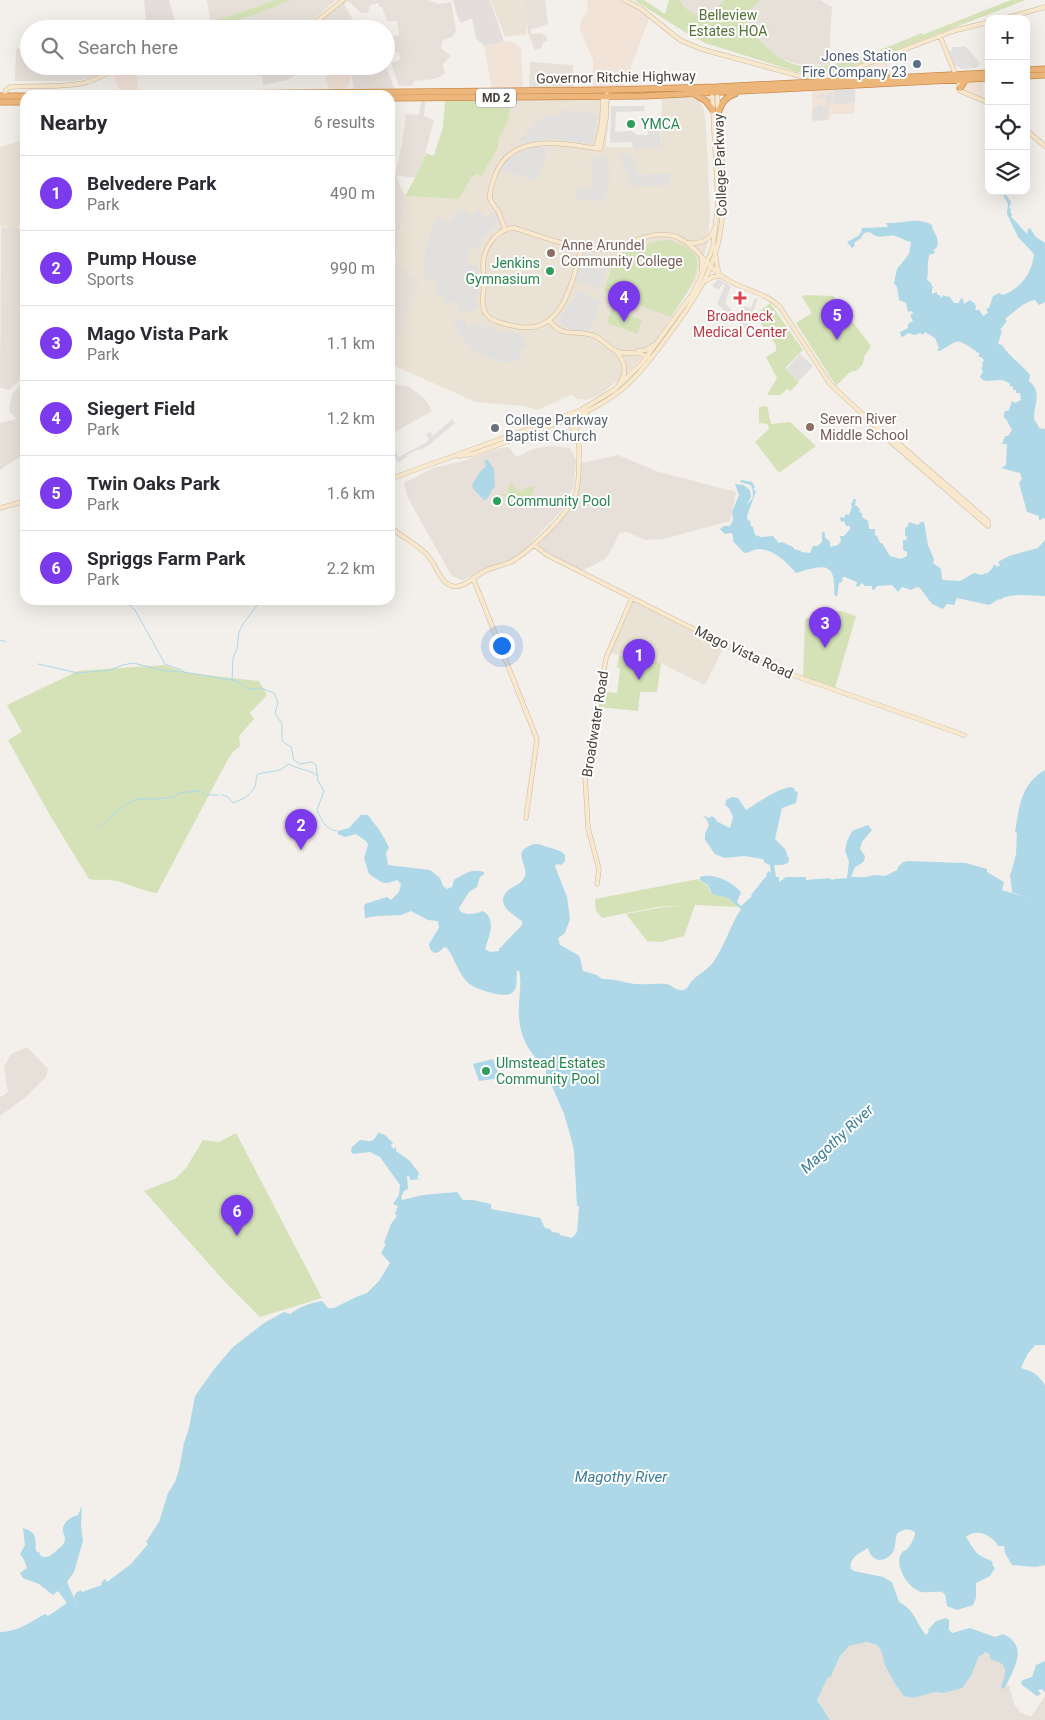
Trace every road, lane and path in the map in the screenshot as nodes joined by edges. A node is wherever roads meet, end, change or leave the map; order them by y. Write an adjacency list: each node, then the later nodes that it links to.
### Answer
1 (343, 0): 5 (street)
2 (624, 0): 18 (street)
3 (1045, 7): 4 (street)
4 (1017, 15)
5 (318, 20)
6 (985, 23): 7 (street)
7 (940, 36): 10 (street); 16 (street)
8 (1045, 69): 9 (highway)
9 (1030, 70)
10 (844, 72): 18 (street); 20 (highway)
11 (985, 73): 16 (highway, Governor Ritchie Highway / MD 2)
12 (104, 75): 32 (street)
13 (1045, 75): 14 (highway)
14 (1030, 76)
15 (891, 77): 16 (highway, Governor Ritchie Highway / MD 2); 20 (highway, Governor Ritchie Highway / MD 2); 21 (highway)
16 (956, 77): 19 (highway, Governor Ritchie Highway / MD 2); 21 (highway, Governor Ritchie Highway / MD 2); 24 (street)
17 (985, 78): 19 (highway, Governor Ritchie Highway / MD 2)
18 (811, 79): 20 (highway, Governor Ritchie Highway / MD 2); 23 (highway, Governor Ritchie Highway / MD 2)
19 (966, 79): 24 (highway)
20 (841, 80): 22 (highway)
21 (844, 86): 22 (highway, Governor Ritchie Highway / MD 2)
22 (806, 88): 25 (highway, Governor Ritchie Highway / MD 2)
23 (714, 90): 25 (highway, Governor Ritchie Highway / MD 2); 26 (highway, Governor Ritchie Highway / MD 2); 27 (highway, Governor Ritchie Highway / MD 2); 35 (street, College Parkway)
24 (960, 90): 34 (street)
25 (742, 92): 35 (highway)
26 (606, 94): 27 (highway, Governor Ritchie Highway / MD 2); 29 (highway, Governor Ritchie Highway / MD 2); 39 (street)
27 (694, 94): 35 (highway)
28 (395, 95): 29 (highway, Governor Ritchie Highway / MD 2)
29 (414, 95): 31 (highway, Governor Ritchie Highway / MD 2)
30 (20, 97): 32 (highway)
31 (395, 97)
32 (1, 99): 33 (highway)
33 (20, 101)
34 (985, 102)
35 (715, 112): 38 (street, College Parkway); 42 (street, College Parkway)
36 (1030, 133): 37 (street)
37 (1045, 146)
38 (718, 218): 40 (street); 44 (street, College Parkway)
39 (505, 229): 41 (street); 48 (street)
40 (688, 243): 41 (street); 43 (street)
41 (582, 247): 48 (street)
42 (717, 248): 44 (street, College Parkway); 46 (street)
43 (702, 257): 44 (street); 45 (street)
44 (709, 265): 45 (street, College Parkway); 46 (street); 47 (street, College Parkway)
45 (702, 275): 49 (street, College Parkway)
46 (720, 276): 47 (street); 56 (street)
47 (700, 288): 52 (street, College Parkway)
48 (550, 320): 50 (street)
49 (658, 341): 51 (street); 52 (street, College Parkway)
50 (616, 351): 51 (street); 53 (street)
51 (636, 352): 52 (street)
52 (649, 358): 53 (street, College Parkway); 54 (street, College Parkway)
53 (614, 390): 55 (street, College Parkway)
54 (593, 408): 55 (street, College Parkway); 57 (street)
55 (569, 417): 57 (street); 58 (street); 59 (street, College Parkway); 60 (street, College Parkway)
56 (869, 420): 56 (street)
57 (576, 433): 58 (street)
58 (578, 440): 67 (street)
59 (488, 443): 60 (street); 61 (street); 62 (street, College Parkway)
60 (502, 443): 61 (street, College Parkway)
61 (473, 454): 62 (street, College Parkway)
62 (454, 456): 63 (street, College Parkway)
63 (395, 477)
64 (20, 502): 65 (street)
65 (0, 508)
66 (395, 531): 68 (street)
67 (534, 545): 68 (street); 69 (street, Mago Vista Road)
68 (474, 578): 71 (street)
69 (632, 598): 70 (street, Mago Vista Road); 72 (street, Broadwater Road)
70 (964, 735)
71 (526, 818)
72 (597, 884)

